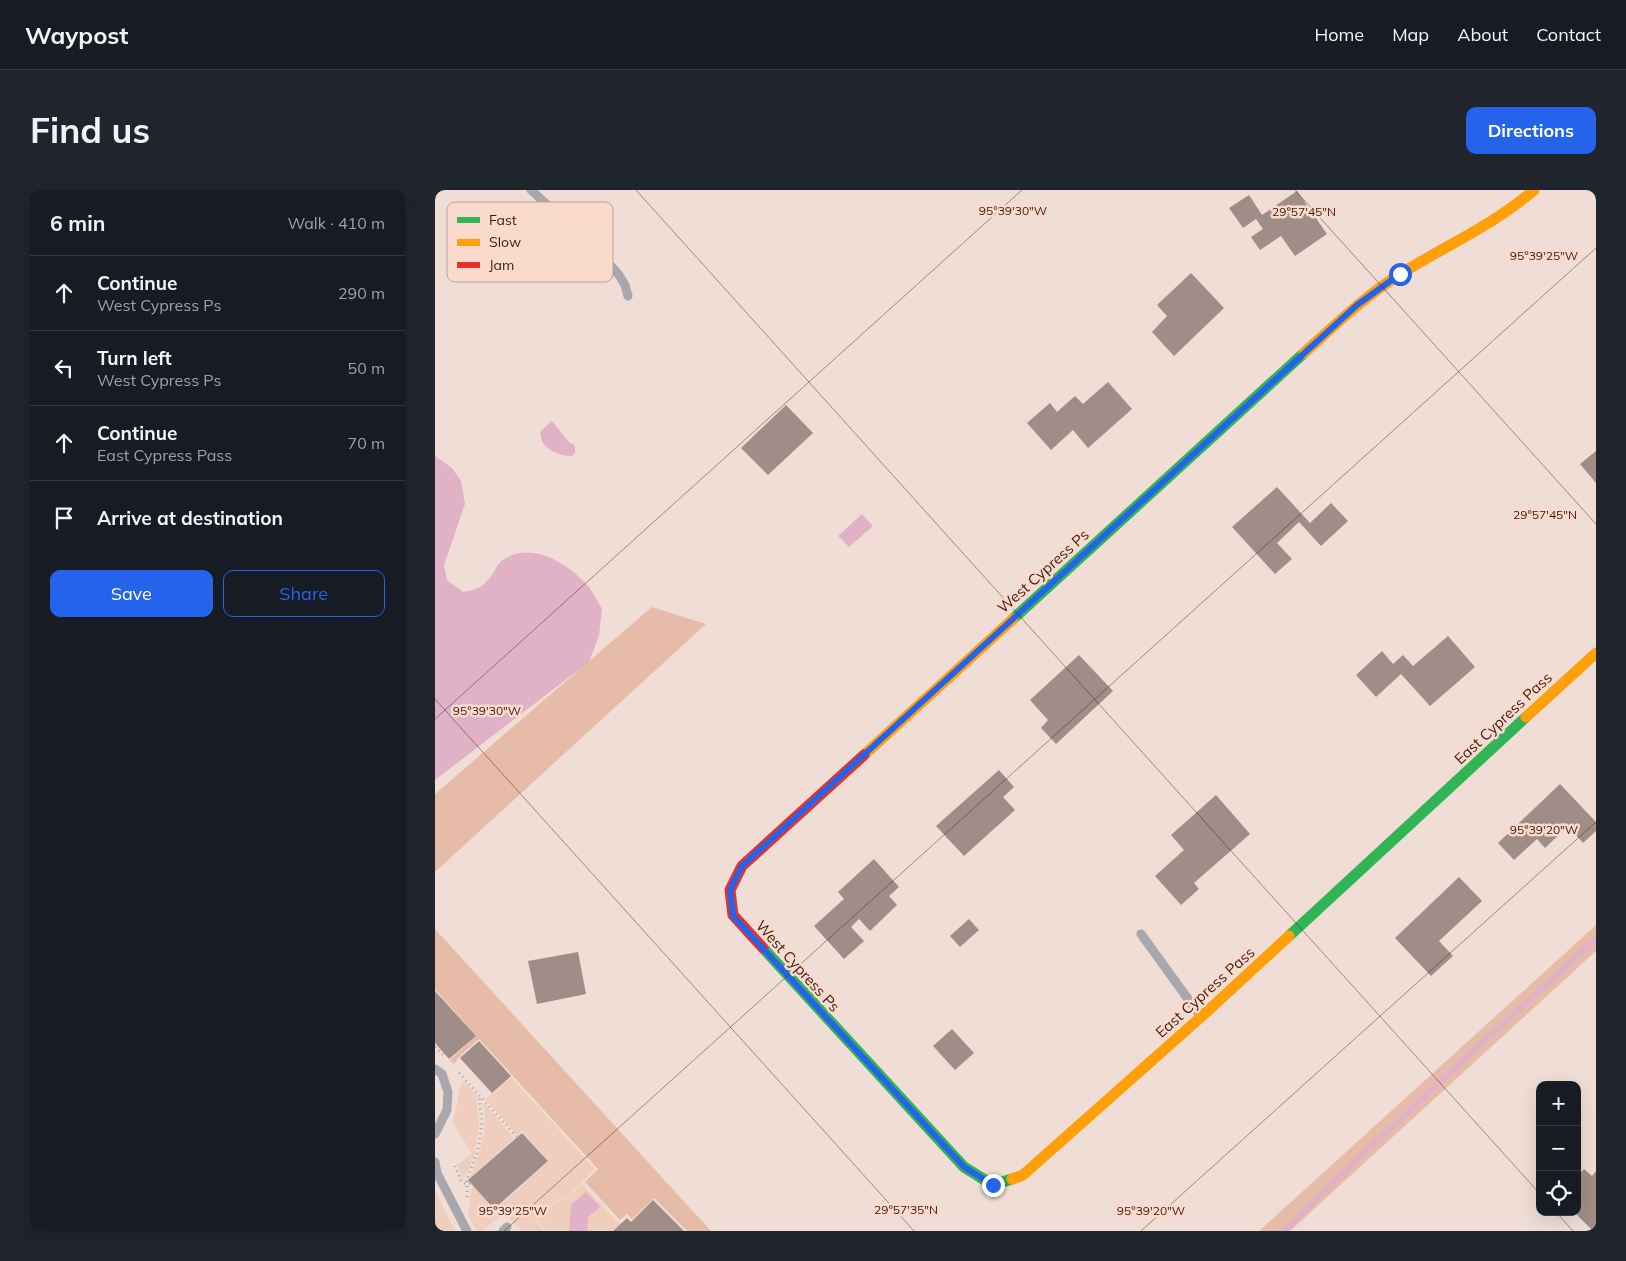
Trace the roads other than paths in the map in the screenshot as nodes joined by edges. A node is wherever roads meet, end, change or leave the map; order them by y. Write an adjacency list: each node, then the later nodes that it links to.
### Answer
1 (531, 190): 3 (lane)
2 (1534, 190): 9 (street, West Cypress Ps)
3 (544, 202)
4 (613, 268): 5 (lane)
5 (628, 296)
6 (1596, 653): 8 (street, East Cypress Pass)
7 (1141, 934): 8 (lane)
8 (1201, 1017): 9 (street, East Cypress Pass)
9 (833, 1026)
10 (435, 1070): 11 (lane)
11 (435, 1134)
12 (435, 1162): 13 (lane)
13 (467, 1231)

